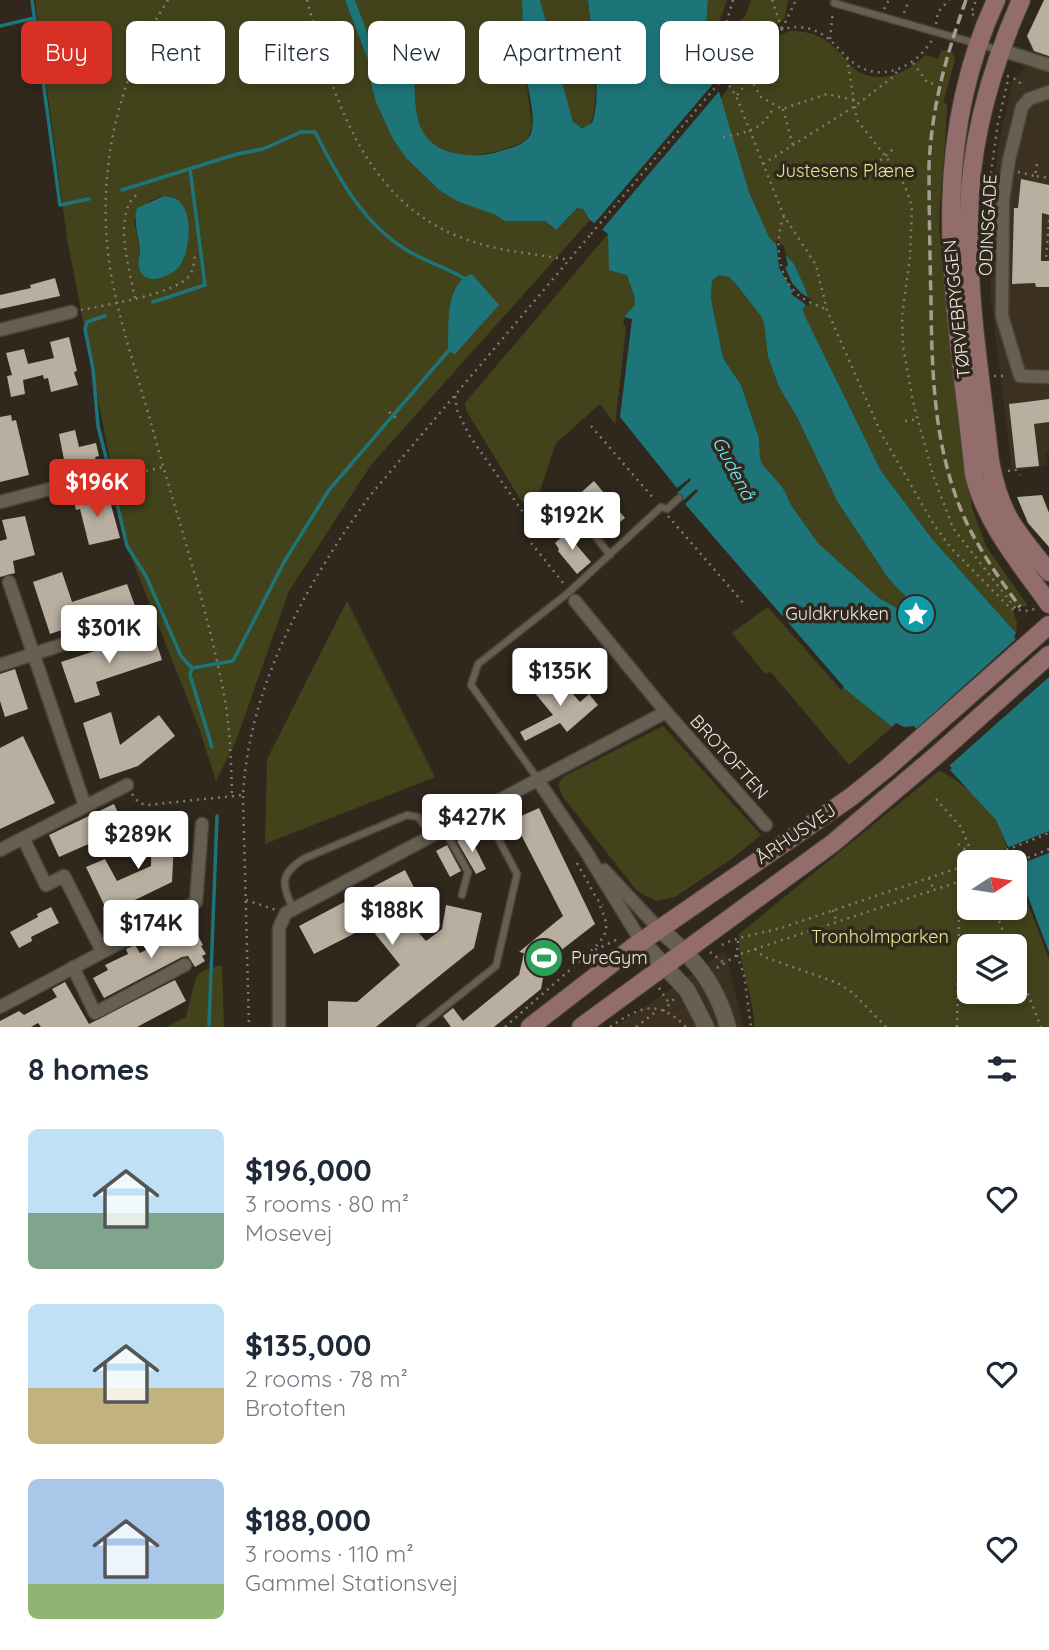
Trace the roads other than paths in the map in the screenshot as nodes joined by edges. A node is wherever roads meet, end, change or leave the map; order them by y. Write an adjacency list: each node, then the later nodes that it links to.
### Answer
1 (996, 0): 4 (main road, TØRVEBRYGGEN)
2 (1021, 0): 5 (main road, TØRVEBRYGGEN)
3 (834, 3): 4 (lane)
4 (978, 43): 5 (lane); 19 (main road, TØRVEBRYGGEN)
5 (1001, 50): 6 (street); 16 (main road, TØRVEBRYGGEN)
6 (1049, 65)
7 (1049, 92): 10 (street, ODINSGADE)
8 (71, 312): 9 (street)
9 (0, 330)
10 (1049, 377)
11 (100, 477): 13 (street)
12 (679, 498): 15 (lane)
13 (0, 502)
14 (572, 507): 15 (lane)
15 (610, 555): 18 (lane)
16 (1049, 572)
17 (9, 582): 22 (street)
18 (572, 597): 25 (street, BROTOFTEN); 26 (lane)
19 (1049, 604)
20 (1049, 625): 39 (main road, ÅRHUSVEJ)
21 (120, 626): 22 (street)
22 (34, 653): 24 (street); 28 (street)
23 (1044, 659): 42 (main road, ÅRHUSVEJ)
24 (0, 665)
25 (666, 712): 26 (street, BROTOFTEN); 31 (street, BROTOFTEN)
26 (537, 779): 29 (street, BROTOFTEN); 36 (street)
27 (127, 785): 28 (street)
28 (85, 806): 34 (street)
29 (482, 808): 32 (street, BROTOFTEN); 48 (lane)
30 (202, 824): 41 (street)
31 (766, 825)
32 (444, 829): 33 (street, BROTOFTEN); 37 (lane)
33 (432, 836): 38 (street, BROTOFTEN); 38 (lane)
34 (23, 838): 35 (street); 41 (street)
35 (0, 850)
36 (584, 850): 39 (street); 40 (street)
37 (462, 895)
38 (290, 911): 47 (street)
39 (659, 929): 40 (main road, ÅRHUSVEJ); 42 (street)
40 (633, 939): 44 (street); 49 (main road, ÅRHUSVEJ)
41 (102, 951): 45 (street)
42 (686, 951): 44 (main road, ÅRHUSVEJ); 52 (street)
43 (185, 965): 45 (street)
44 (666, 966): 50 (main road, ÅRHUSVEJ); 51 (street)
45 (72, 967): 46 (street)
46 (0, 1007)
47 (279, 1027)
48 (420, 1027)
49 (530, 1027)
50 (581, 1027)
51 (706, 1027)
52 (728, 1027)

